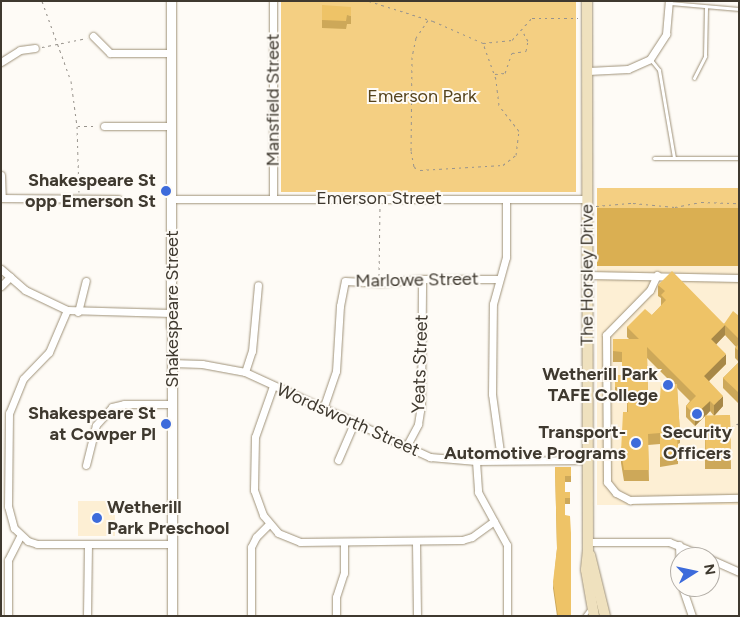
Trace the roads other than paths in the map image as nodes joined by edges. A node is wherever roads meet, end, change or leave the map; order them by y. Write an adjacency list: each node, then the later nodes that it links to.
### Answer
1 (171, 1): 9 (street, Shakespeare Street)
2 (273, 1): 23 (street, Mansfield Street)
3 (587, 1): 12 (main road, The Horsley Drive)
4 (669, 2): 5 (lane); 10 (street)
5 (706, 8): 6 (lane); 13 (lane)
6 (739, 9)
7 (93, 36): 9 (street)
8 (35, 48): 11 (street)
9 (171, 53): 15 (street, Shakespeare Street)
10 (650, 59): 12 (street); 17 (lane)
11 (1, 62)
12 (588, 71): 25 (main road, The Horsley Drive)
13 (694, 78)
14 (104, 126): 15 (street)
15 (171, 126): 22 (street, Shakespeare Street)
16 (654, 158): 17 (lane)
17 (674, 158): 18 (lane)
18 (739, 158)
19 (1, 175): 20 (street)
20 (2, 198): 21 (street)
21 (118, 199)
22 (171, 199): 23 (street, Emerson Street); 38 (street, Shakespeare Street)
23 (272, 199): 24 (street, Emerson Street)
24 (506, 199): 25 (street, Emerson Street); 32 (street)
25 (587, 199): 27 (main road, The Horsley Drive)
26 (1, 269): 29 (street)
27 (588, 274): 28 (street); 48 (main road, The Horsley Drive)
28 (657, 275): 31 (street); 51 (street)
29 (10, 277): 35 (street); 36 (street)
30 (422, 278): 32 (street, Marlowe Street); 43 (street, Marlowe Street); 45 (street, Yeats Street)
31 (739, 278)
32 (499, 279): 46 (street)
33 (86, 280): 37 (street)
34 (258, 285): 40 (street)
35 (1, 286)
36 (67, 310): 37 (street); 54 (street)
37 (78, 312): 38 (street)
38 (171, 313): 39 (street, Shakespeare Street)
39 (172, 364): 40 (street, Wordsworth Street); 42 (street, Shakespeare Street)
40 (245, 372): 41 (street, Wordsworth Street)
41 (273, 386): 43 (street, Wordsworth Street); 53 (street)
42 (172, 404): 50 (street); 57 (street, Shakespeare Street)
43 (323, 409): 44 (street, Wordsworth Street)
44 (354, 424): 45 (street, Wordsworth Street); 47 (street)
45 (406, 447): 49 (street, Wordsworth Street)
46 (501, 459): 48 (street, Wordsworth Street); 49 (street, Wordsworth Street)
47 (338, 460)
48 (588, 460): 60 (main road, The Horsley Drive)
49 (476, 461): 52 (street)
50 (86, 465)
51 (739, 498)
52 (494, 521): 55 (street); 72 (street)
53 (269, 524): 56 (street); 69 (street)
54 (20, 536): 58 (street); 66 (street)
55 (416, 542): 56 (street); 71 (street)
56 (344, 543): 70 (street)
57 (172, 544): 58 (street); 68 (street, Shakespeare Street)
58 (88, 545): 67 (street)
59 (679, 545): 60 (street); 61 (street)
60 (588, 546): 65 (main road, The Horsley Drive); 73 (main road, The Horsley Drive)
61 (684, 547)
62 (720, 563): 63 (street)
63 (739, 572)
64 (685, 597): 74 (street)
65 (590, 613)
66 (8, 616)
67 (87, 616)
68 (172, 616)
69 (251, 616)
70 (336, 616)
71 (417, 616)
72 (507, 616)
73 (605, 616)
74 (692, 616)

